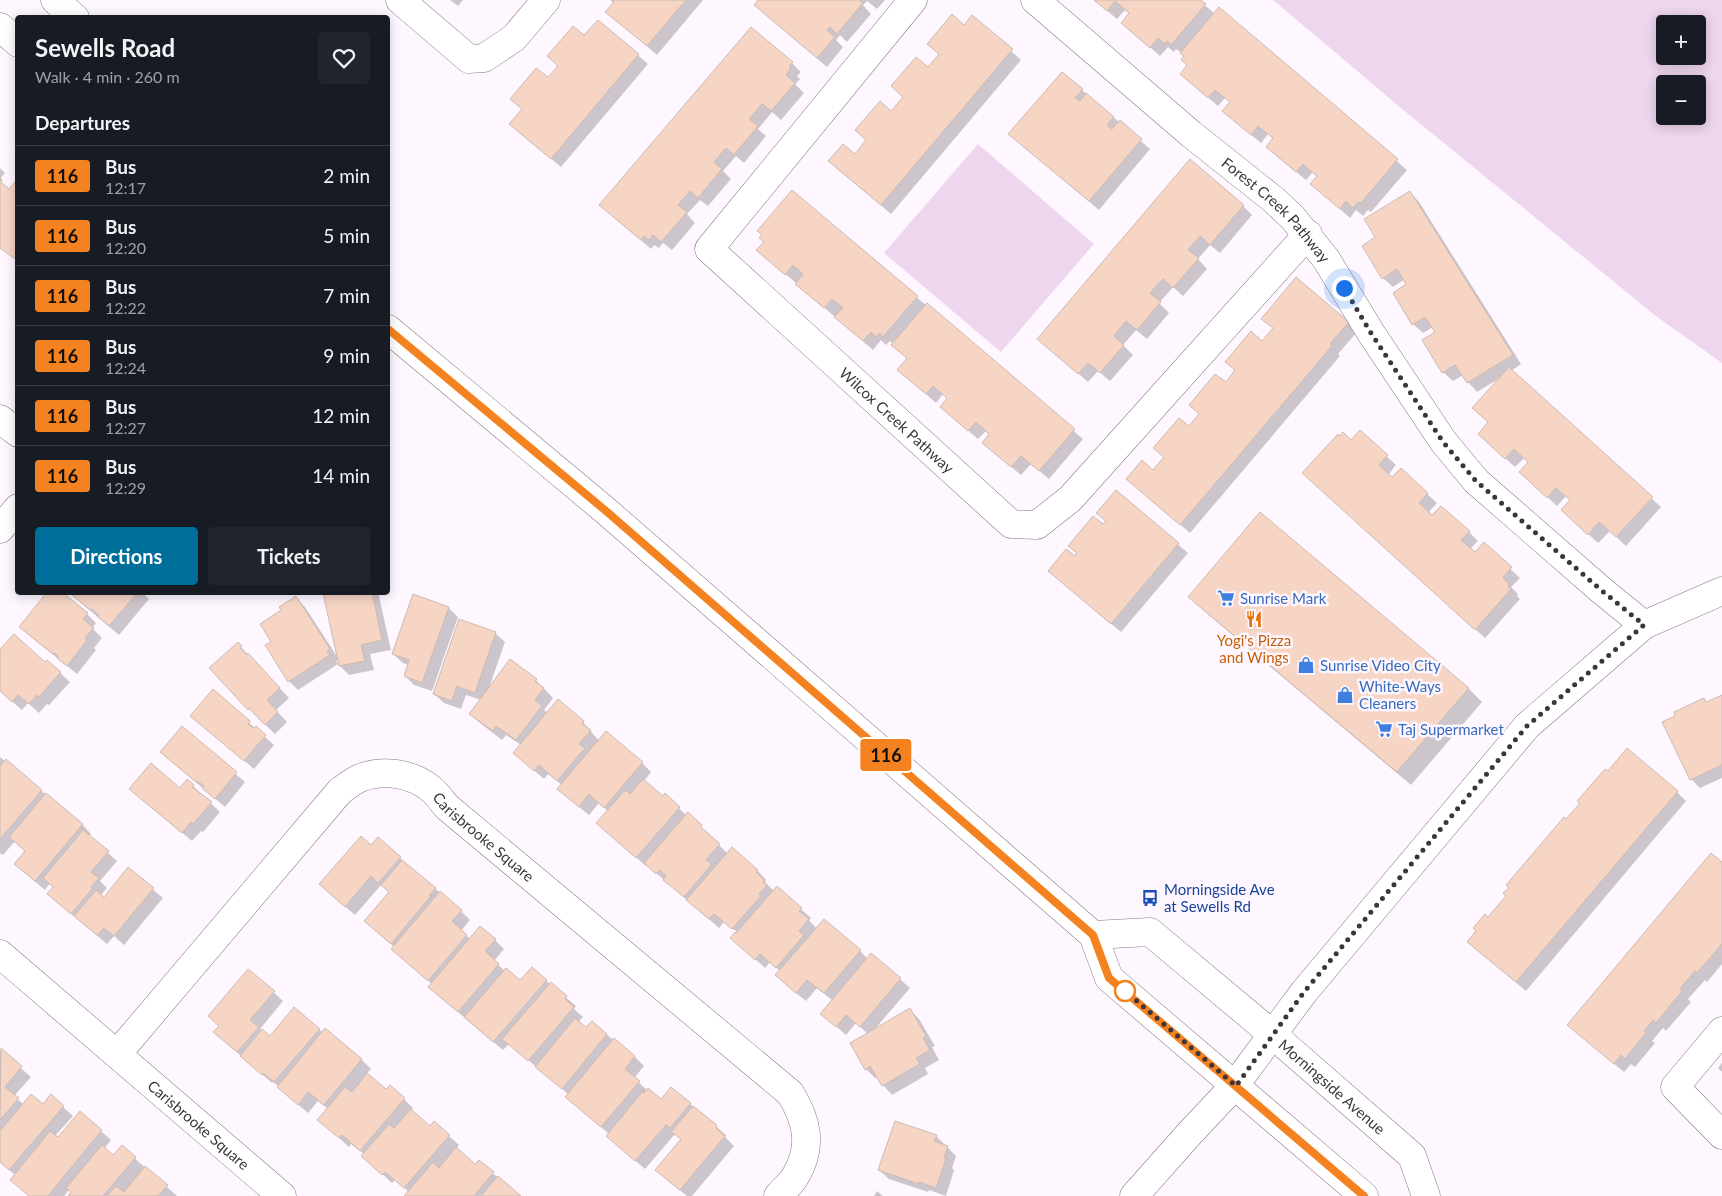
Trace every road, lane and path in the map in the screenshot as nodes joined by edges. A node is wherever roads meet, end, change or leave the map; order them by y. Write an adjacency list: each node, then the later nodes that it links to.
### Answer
1 (55, 0): 6 (street)
2 (400, 0): 3 (street)
3 (546, 0)
4 (913, 0): 9 (street, Wilcox Creek Pathway)
5 (1035, 0): 9 (street, Forest Creek Pathway)
6 (72, 15)
7 (0, 27): 8 (street)
8 (15, 40)
9 (1308, 234): 16 (street, Forest Creek Pathway)
10 (390, 331): 17 (street)
11 (0, 419): 12 (street)
12 (15, 431)
13 (15, 512): 14 (street)
14 (0, 529)
15 (1722, 591): 16 (street)
16 (1644, 625): 20 (street)
17 (1093, 935): 20 (street, Morningside Avenue); 22 (street)
18 (0, 954): 21 (street, Carisbrooke Square)
19 (1722, 1031): 23 (street)
20 (1272, 1034): 22 (street); 28 (street, Morningside Avenue)
21 (117, 1054): 24 (street, Carisbrooke Square); 25 (street, Carisbrooke Square)
22 (1236, 1086): 26 (street); 27 (street)
23 (1722, 1135)
24 (282, 1196)
25 (778, 1196)
26 (1134, 1196)
27 (1364, 1196)
28 (1426, 1196)

